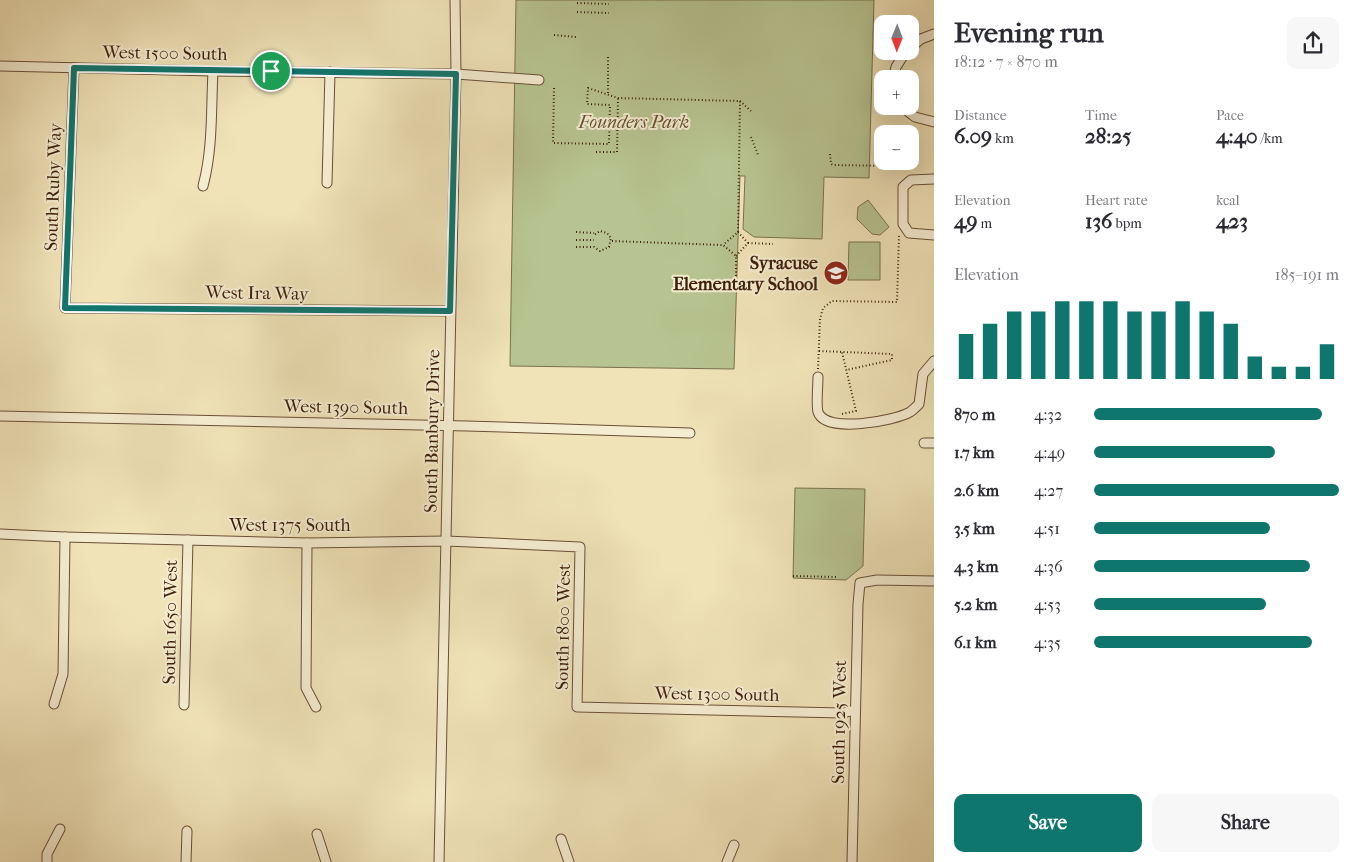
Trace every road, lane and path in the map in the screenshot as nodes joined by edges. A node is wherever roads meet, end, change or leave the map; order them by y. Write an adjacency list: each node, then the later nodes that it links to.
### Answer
1 (455, 0): 15 (street, South Banbury Drive)
2 (577, 3): 3 (path)
3 (609, 4)
4 (577, 12): 5 (path)
5 (609, 13)
6 (934, 34): 9 (street)
7 (554, 35): 8 (path)
8 (576, 37)
9 (919, 41)
10 (608, 56): 18 (path)
11 (0, 66): 12 (street, West 1500 South)
12 (74, 68): 13 (street, West 1500 South); 45 (street, South Ruby Way)
13 (213, 71): 14 (street, West 1500 South); 31 (street)
14 (330, 72): 15 (street, West 1500 South); 30 (street)
15 (456, 74): 16 (street, West 1500 South); 46 (street, South Banbury Drive)
16 (539, 80)
17 (554, 88): 18 (path)
18 (608, 95): 19 (path)
19 (618, 98): 20 (path); 25 (path)
20 (740, 101): 21 (path); 33 (path)
21 (751, 111)
22 (912, 115): 23 (street)
23 (934, 122)
24 (751, 137): 26 (path)
25 (596, 152)
26 (758, 154)
27 (830, 154): 28 (path)
28 (874, 166)
29 (934, 180): 35 (street)
30 (327, 183)
31 (202, 186)
32 (576, 232): 38 (path)
33 (738, 232): 39 (path); 41 (path)
34 (899, 235): 47 (path)
35 (934, 235)
36 (576, 240): 37 (path)
37 (594, 240)
38 (612, 241): 41 (path); 42 (path)
39 (748, 243): 40 (path); 43 (path)
40 (773, 244)
41 (723, 245): 43 (path)
42 (576, 247)
43 (736, 256): 44 (path)
44 (736, 282)
45 (65, 308): 46 (street, West Ira Way)
46 (450, 311): 54 (street, South Banbury Drive)
47 (819, 351): 48 (path); 51 (path)
48 (842, 352): 50 (path); 50 (path)
49 (934, 361): 51 (street)
50 (846, 370): 52 (path)
51 (818, 377)
52 (840, 414)
53 (0, 416): 54 (street, West 1390 South)
54 (449, 426): 55 (street, West 1390 South); 61 (street, South Banbury Drive)
55 (690, 433)
56 (924, 443): 57 (street)
57 (934, 443)
58 (0, 534): 59 (street, West 1375 South)
59 (65, 537): 60 (street, West 1375 South); 67 (street)
60 (188, 540): 62 (street, West 1375 South); 68 (street, South 1650 West)
61 (446, 541): 62 (street, West 1375 South); 63 (street, West 1375 South); 80 (street, South Banbury Drive)
62 (308, 543): 70 (street)
63 (580, 547): 69 (street, South 1800 West)
64 (793, 576): 65 (path)
65 (837, 577)
66 (934, 581): 71 (street, South 1925 West)
67 (54, 704)
68 (184, 705)
69 (578, 707): 71 (street, West 1300 South)
70 (316, 708)
71 (855, 710): 83 (street, South 1925 West)
72 (60, 829): 77 (street)
73 (187, 831): 78 (street)
74 (317, 834): 79 (street)
75 (561, 839): 81 (street)
76 (734, 845): 82 (street)
77 (48, 862)
78 (186, 862)
79 (326, 862)
80 (439, 862)
81 (569, 862)
82 (727, 862)
83 (852, 862)

